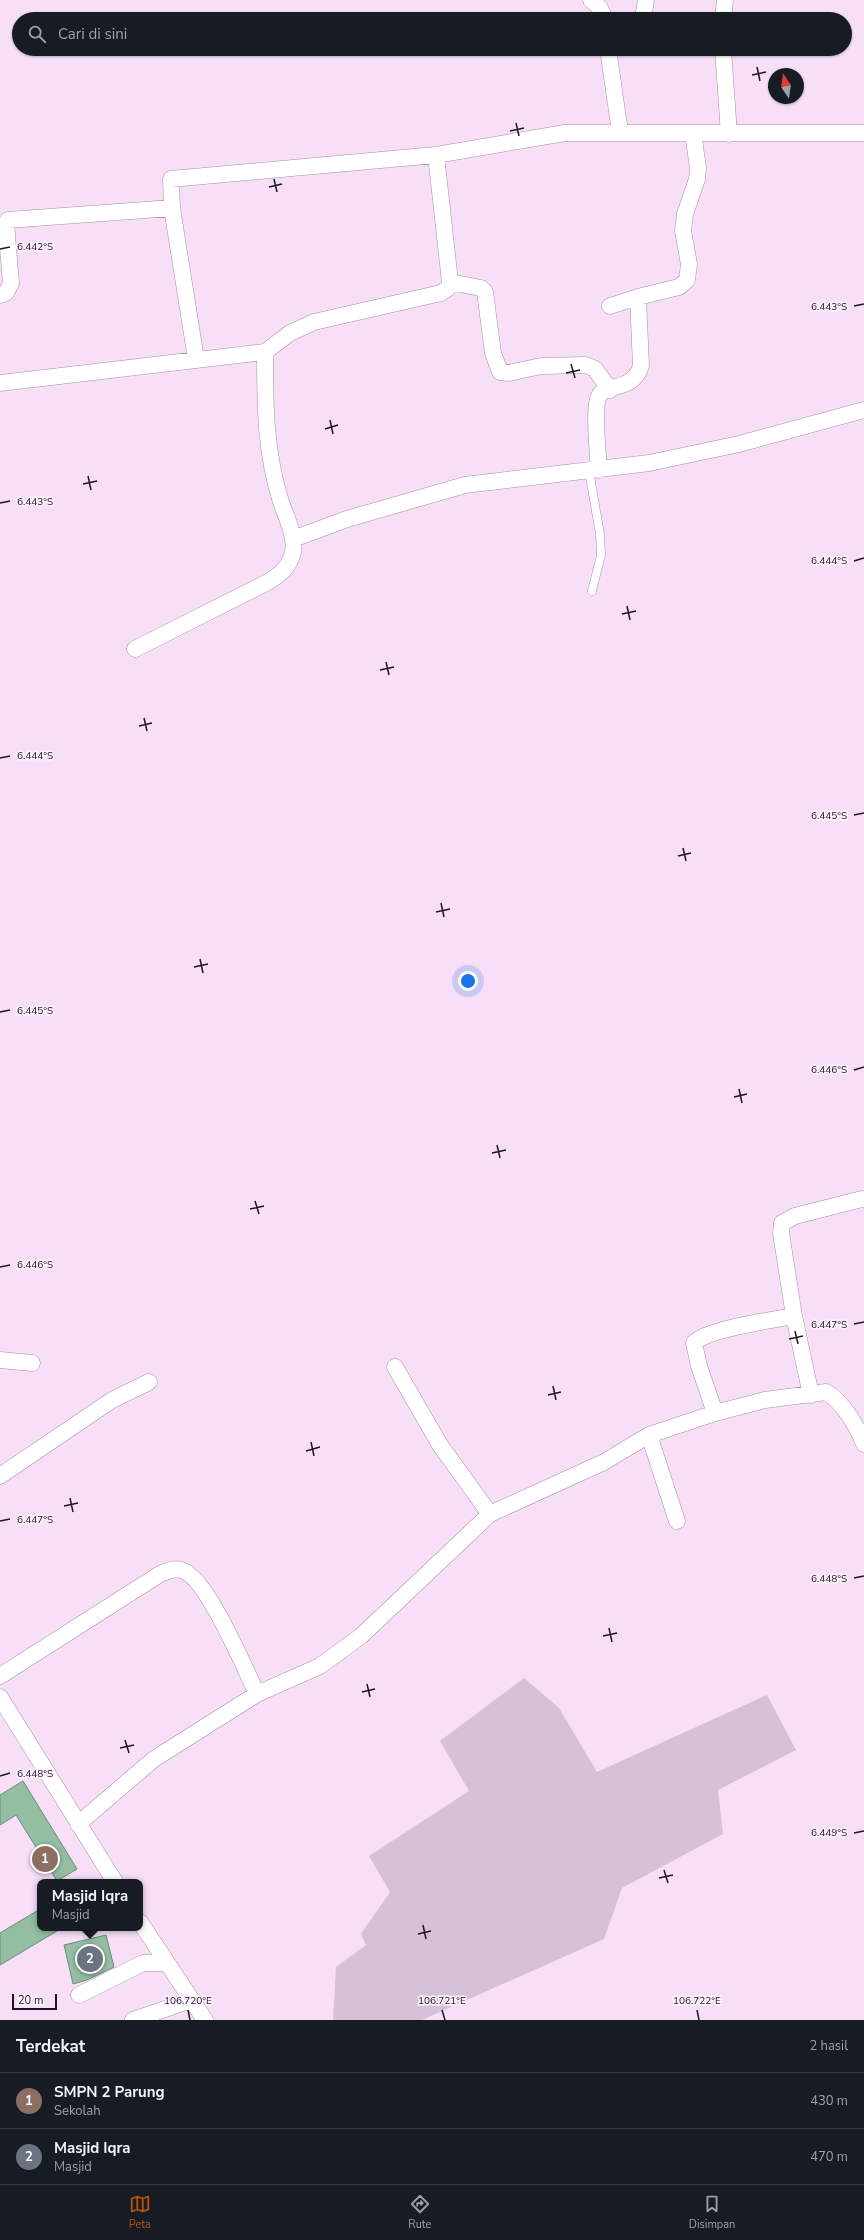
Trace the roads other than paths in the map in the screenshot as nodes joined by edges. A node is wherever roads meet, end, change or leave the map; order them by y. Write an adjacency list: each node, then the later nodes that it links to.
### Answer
1 (591, 0): 4 (street)
2 (646, 0): 5 (street)
3 (724, 0): 6 (street)
4 (602, 12)
5 (644, 12)
6 (723, 12)
7 (609, 56): 9 (street)
8 (723, 56): 12 (street)
9 (620, 132): 11 (street); 13 (street)
10 (864, 133): 12 (street)
11 (694, 134): 12 (street); 17 (street)
12 (729, 134)
13 (436, 155): 14 (street); 15 (street)
14 (172, 208): 16 (street); 20 (street)
15 (450, 282): 19 (street); 22 (street)
16 (0, 295)
17 (638, 297): 18 (street); 22 (street)
18 (610, 306)
19 (265, 352): 20 (street); 25 (street)
20 (196, 359): 21 (street)
21 (0, 383)
22 (610, 390): 24 (street)
23 (864, 410): 24 (street)
24 (594, 470): 25 (street); 26 (lane)
25 (293, 539): 27 (street)
26 (592, 591)
27 (135, 649)
28 (862, 1199): 29 (street)
29 (794, 1316): 34 (street); 35 (street)
30 (0, 1360): 31 (street)
31 (32, 1363)
32 (395, 1367): 39 (street)
33 (149, 1382): 38 (street)
34 (811, 1395): 35 (street); 37 (street)
35 (715, 1413): 36 (street)
36 (649, 1436): 39 (street); 40 (street)
37 (864, 1444)
38 (0, 1476)
39 (490, 1514): 42 (street)
40 (677, 1521)
41 (0, 1676): 42 (street)
42 (257, 1694): 44 (street)
43 (2, 1702): 44 (street)
44 (78, 1824): 45 (street)
45 (113, 1879)
46 (143, 1927): 47 (street)
47 (166, 1963): 48 (street); 49 (street)
48 (79, 1995)
49 (191, 2000): 50 (street); 51 (street)
50 (133, 2020)
51 (206, 2020)

